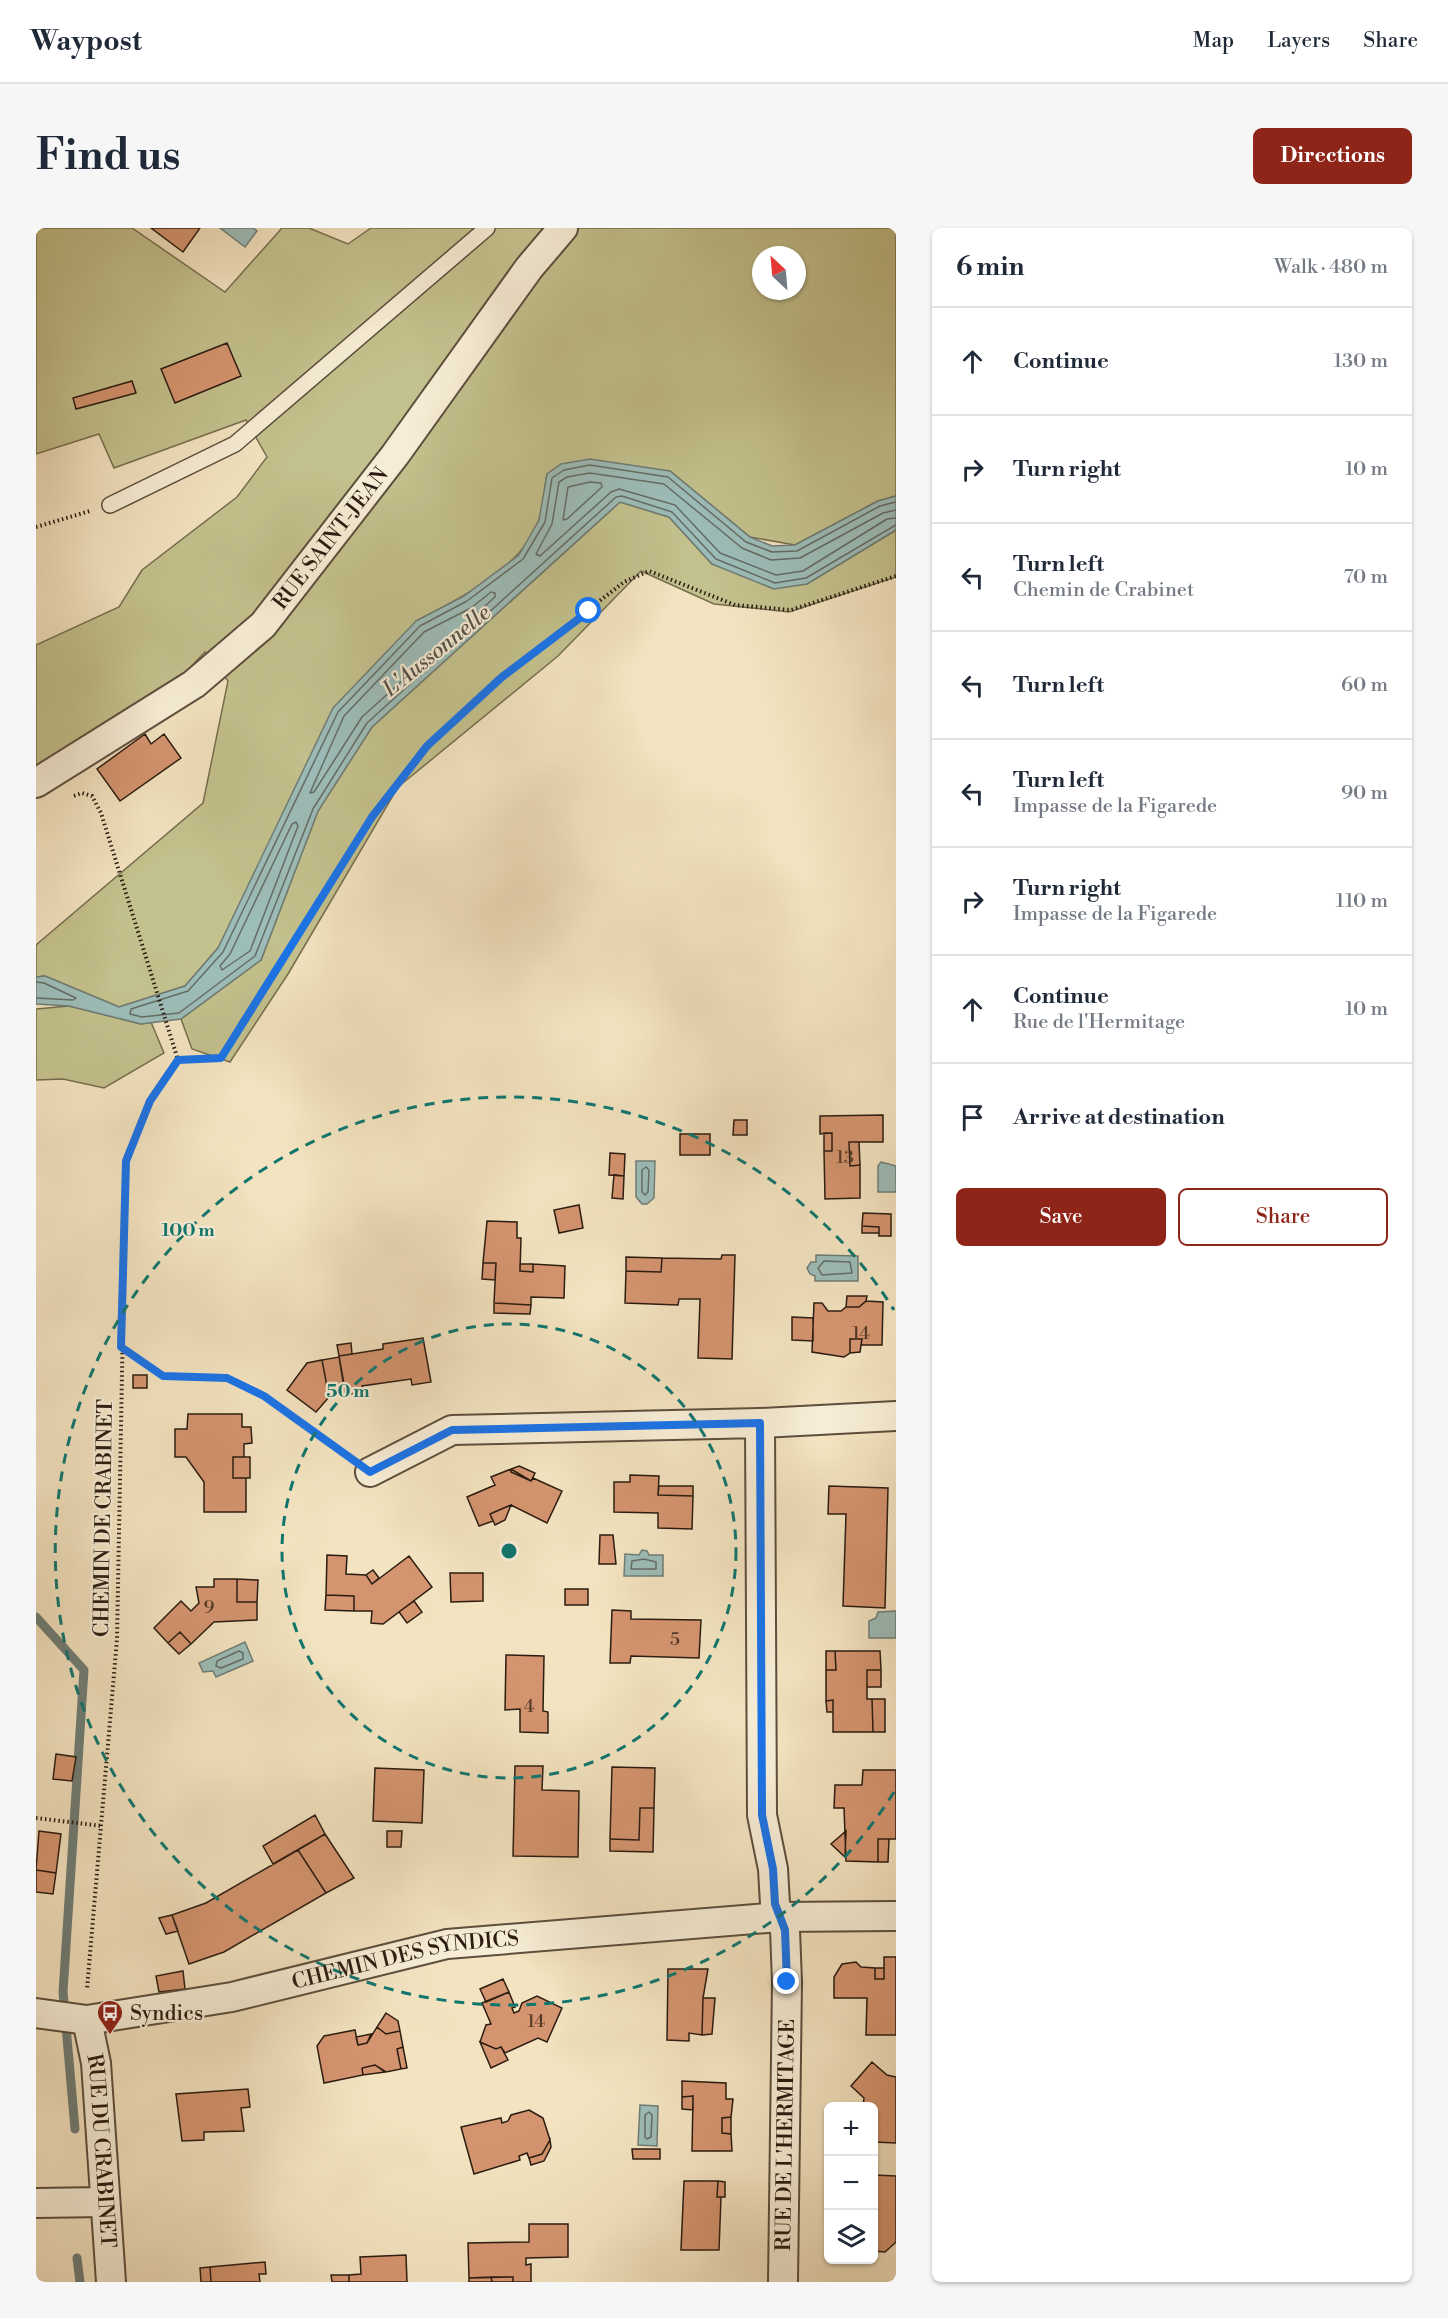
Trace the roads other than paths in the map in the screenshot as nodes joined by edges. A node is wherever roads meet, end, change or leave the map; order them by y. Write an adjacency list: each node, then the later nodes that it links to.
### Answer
1 (487, 228): 3 (lane)
2 (563, 228): 4 (street, RUE SAINT-JEAN)
3 (110, 505)
4 (36, 783)
5 (896, 1416): 6 (street)
6 (760, 1423): 7 (street); 9 (street, RUE DE L'HERMITAGE)
7 (370, 1472)
8 (896, 1916): 9 (street, CHEMIN DES SYNDICS)
9 (780, 1917): 10 (street, CHEMIN DES SYNDICS); 14 (street, RUE DE L'HERMITAGE)
10 (64, 2017): 11 (street, RUE DU CRABINET)
11 (104, 2202): 12 (street); 13 (street, RUE DU CRABINET)
12 (36, 2203)
13 (111, 2282)
14 (783, 2282)

